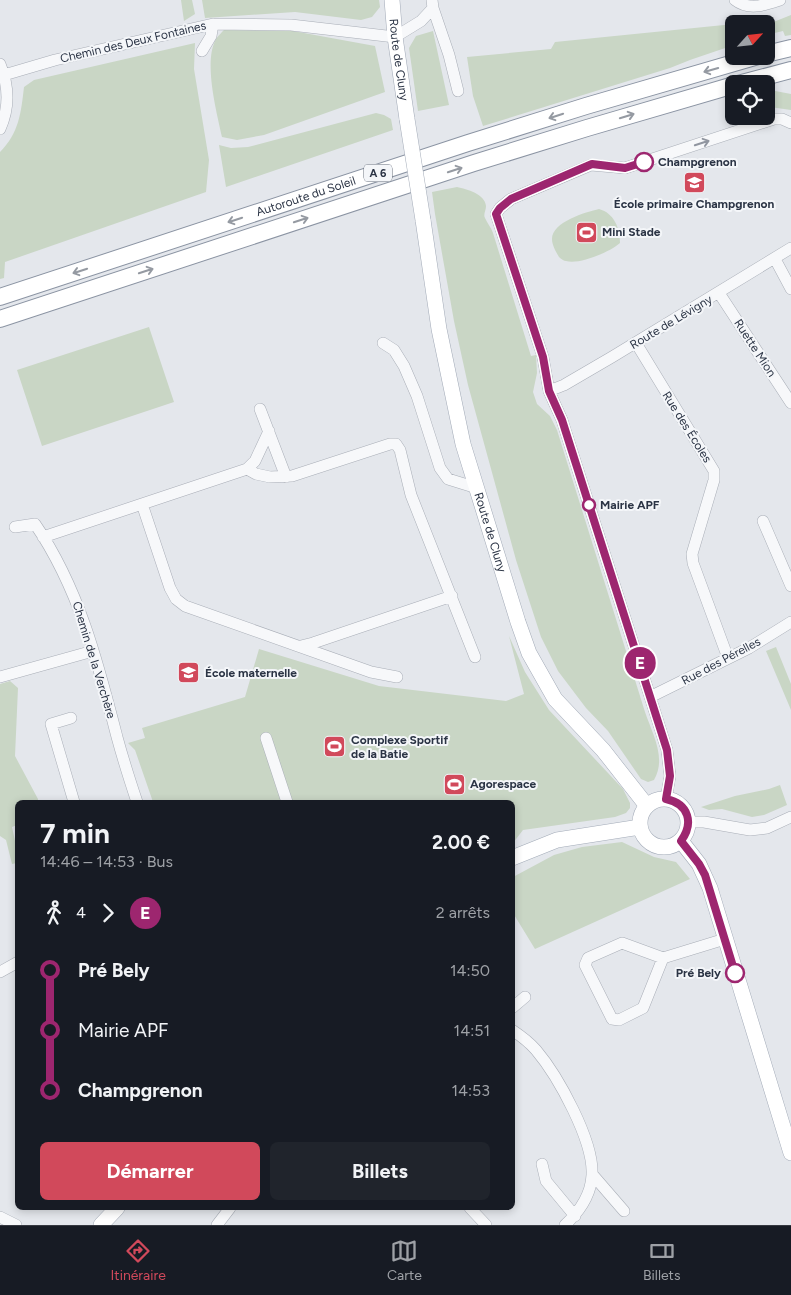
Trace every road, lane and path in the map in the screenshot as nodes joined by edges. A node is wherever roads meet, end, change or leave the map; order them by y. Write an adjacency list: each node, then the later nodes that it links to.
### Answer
1 (392, 0): 6 (main road, Route de Cluny)
2 (734, 0): 3 (street)
3 (780, 0)
4 (432, 4): 6 (street); 16 (street)
5 (213, 24): 6 (street, Chemin des Deux Fontaines); 8 (street); 13 (street, Chemin des Deux Fontaines)
6 (395, 37): 33 (main road, Route de Cluny, bridge)
7 (791, 48): 9 (highway)
8 (202, 51)
9 (775, 52)
10 (0, 64): 13 (street)
11 (727, 65): 23 (highway, Autoroute du Soleil / A 6, one-way to 23)
12 (791, 70): 14 (highway)
13 (4, 75): 18 (street)
14 (772, 75)
15 (725, 88): 24 (highway, Autoroute du Soleil / A 6, one-way to 15)
16 (458, 91)
17 (791, 123): 27 (street, one-way to 17)
18 (0, 129)
19 (791, 248): 20 (street, Route de Lévigny)
20 (775, 259): 21 (street); 22 (street, Route de Lévigny)
21 (791, 289)
22 (719, 293): 26 (street, Route de Lévigny); 28 (street, Ruette Mion)
23 (0, 297)
24 (0, 319)
25 (383, 343): 33 (street)
26 (636, 343): 27 (street, Route de Lévigny); 44 (street, Rue des Écoles)
27 (549, 391): 47 (street)
28 (791, 403)
29 (260, 409): 30 (street)
30 (269, 431): 31 (street); 32 (street)
31 (247, 469): 32 (street); 34 (street)
32 (286, 477): 39 (street)
33 (477, 488): 54 (main road, Route de Cluny)
34 (142, 504): 37 (street); 41 (street)
35 (763, 521): 38 (street)
36 (15, 527): 37 (street, Chemin de la Verchère)
37 (43, 537): 42 (street, Chemin de la Verchère)
38 (791, 586)
39 (452, 596): 41 (street); 43 (street)
40 (791, 622): 44 (street, Rue des Pérelles)
41 (299, 646): 46 (street)
42 (93, 651): 45 (street); 52 (street, Chemin de la Verchère)
43 (475, 657)
44 (728, 658): 47 (street, Rue des Pérelles)
45 (0, 677)
46 (397, 677)
47 (650, 697): 50 (street)
48 (71, 718): 51 (street)
49 (266, 738): 53 (street)
50 (666, 799): 54 (main road); 56 (main road)
51 (73, 800)
52 (136, 800)
53 (286, 800)
54 (647, 806): 57 (main road)
55 (791, 817): 56 (street)
56 (688, 822): 58 (main road)
57 (640, 827): 58 (main road); 59 (main road)
58 (681, 841): 60 (main road)
59 (515, 857)
60 (725, 939): 61 (street); 67 (main road)
61 (662, 958): 61 (street)
62 (15, 964): 63 (street)
63 (0, 972)
64 (525, 997): 65 (street)
65 (515, 1005)
66 (515, 1032): 69 (street)
67 (791, 1153)
68 (542, 1164): 75 (street)
69 (592, 1174): 74 (street); 75 (street)
70 (115, 1210): 78 (main road)
71 (123, 1210): 79 (main road)
72 (228, 1210): 80 (street)
73 (472, 1210): 81 (street)
74 (624, 1211)
75 (575, 1216): 82 (street)
76 (0, 1217): 77 (street)
77 (16, 1225)
78 (101, 1225)
79 (118, 1225)
80 (217, 1225)
81 (486, 1225)
82 (565, 1225)

